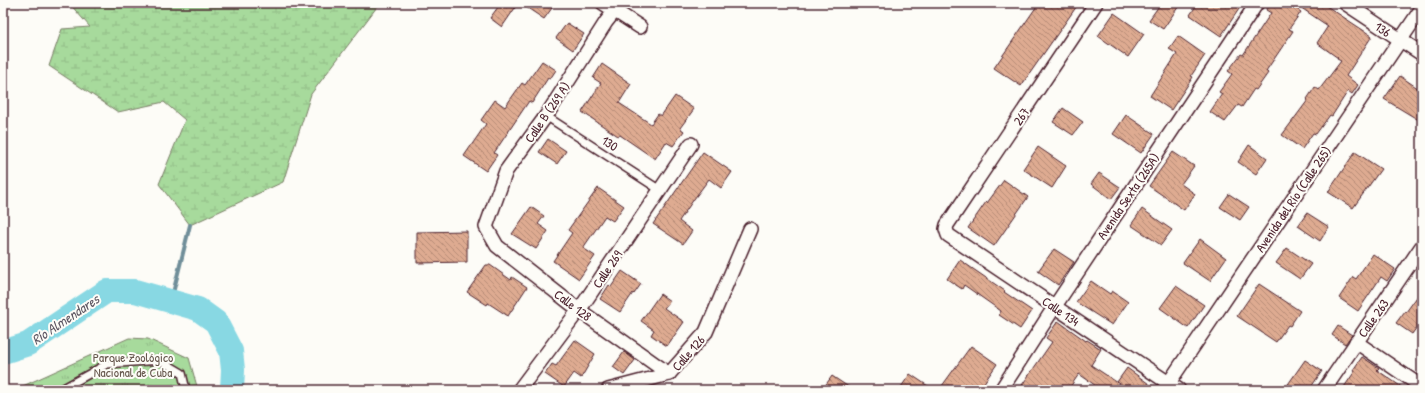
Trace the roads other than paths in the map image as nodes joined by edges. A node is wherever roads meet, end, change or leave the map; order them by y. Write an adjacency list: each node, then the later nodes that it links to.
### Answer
1 (603, 3): 5 (street)
2 (1096, 3): 15 (street, 267)
3 (1257, 3): 17 (street, Avenida Sexta (265A))
4 (1345, 3): 8 (street, 136)
5 (618, 7): 7 (street); 10 (street, Calle B (269 A))
6 (1422, 8): 8 (street, Avenida del Río (Calle 265))
7 (640, 27)
8 (1400, 40): 9 (street, 136); 22 (street, Avenida del Río (Calle 265))
9 (1422, 54)
10 (546, 116): 12 (lane, 130); 13 (street, Calle B (269 A))
11 (690, 144): 12 (street, Calle 269)
12 (660, 190): 18 (street, Calle 269)
13 (486, 227): 18 (street, Calle 128)
14 (750, 229): 20 (street, Calle 126)
15 (946, 229): 17 (street, Calle 134)
16 (1422, 246): 19 (street, Calle 263)
17 (1055, 306): 22 (street, Calle 134); 27 (street, Avenida Sexta (265A))
18 (579, 310): 20 (street, Calle 128); 25 (street, Calle 269)
19 (1356, 342): 21 (street); 28 (street, Calle 263)
20 (669, 374): 26 (street, Calle 126)
21 (1422, 387)
22 (1170, 388)
23 (60, 390): 24 (lane)
24 (186, 390)
25 (519, 390)
26 (608, 390)
27 (1001, 390)
28 (1324, 390)

